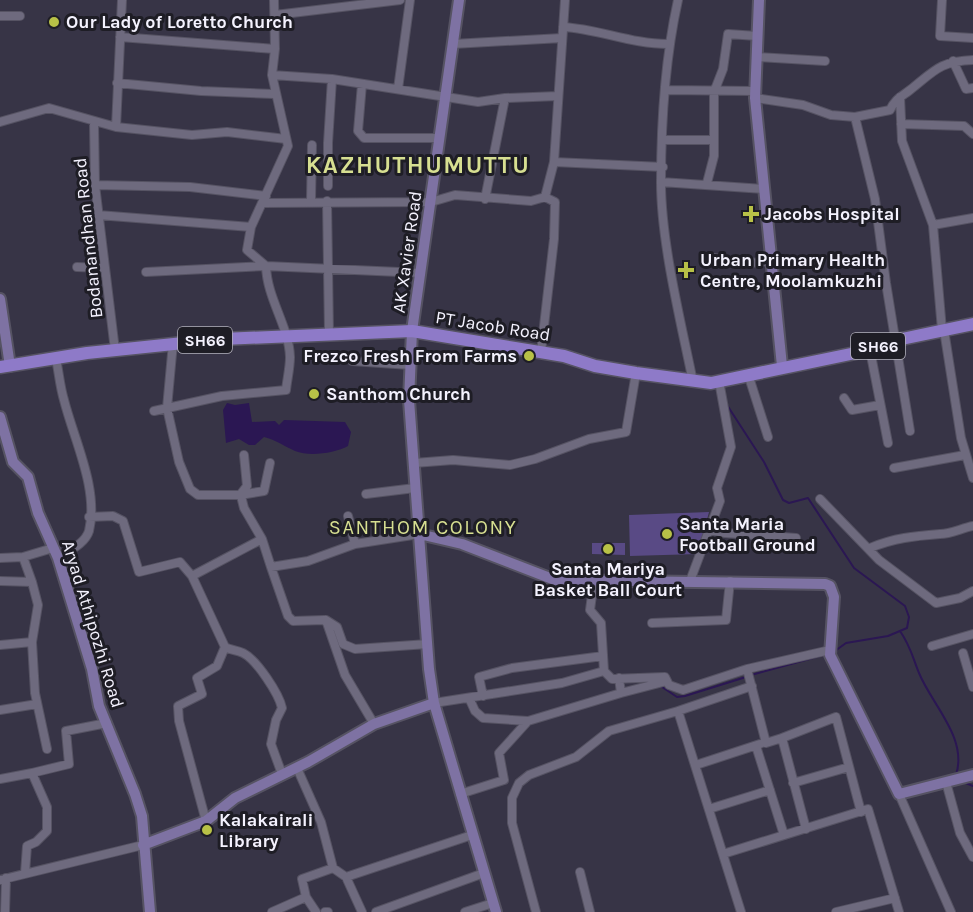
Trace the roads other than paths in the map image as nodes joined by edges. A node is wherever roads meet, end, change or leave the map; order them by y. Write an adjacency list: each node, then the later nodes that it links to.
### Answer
1 (122, 0): 15 (street)
2 (274, 0): 10 (street)
3 (400, 0): 10 (street)
4 (410, 0): 30 (street)
5 (459, 0): 18 (main road, AK Xavier Road)
6 (565, 0): 13 (street)
7 (678, 0): 19 (street)
8 (759, 0): 14 (main road)
9 (942, 0): 17 (street)
10 (275, 15): 20 (street)
11 (0, 16): 12 (street)
12 (20, 16)
13 (563, 27): 16 (street); 19 (street)
14 (757, 36): 21 (main road); 32 (street)
15 (120, 37): 20 (street); 27 (street)
16 (562, 38): 18 (street); 35 (street)
17 (973, 38)
18 (453, 44): 36 (main road, AK Xavier Road)
19 (668, 44): 31 (street)
20 (275, 50): 25 (street)
21 (756, 57): 23 (street); 34 (main road)
22 (973, 60): 24 (street)
23 (825, 61)
24 (953, 61): 29 (street); 37 (street)
25 (272, 75): 26 (street); 33 (street)
26 (333, 79): 28 (street); 55 (street)
27 (117, 84): 33 (street); 43 (street)
28 (362, 84): 30 (street); 45 (street)
29 (973, 88)
30 (398, 90): 36 (street)
31 (665, 90): 32 (street); 47 (street)
32 (714, 92): 34 (street); 48 (street)
33 (274, 94): 46 (street)
34 (755, 95): 39 (street); 56 (main road)
35 (558, 96): 38 (street); 50 (street)
36 (445, 97): 38 (street); 45 (main road, AK Xavier Road)
37 (900, 97): 39 (street); 42 (street)
38 (505, 98): 58 (street)
39 (855, 117): 81 (street)
40 (0, 122): 41 (street)
41 (94, 123): 43 (street); 54 (street, Bodanandhan Road)
42 (901, 124): 44 (street); 65 (street)
43 (116, 127): 46 (street)
44 (973, 134)
45 (439, 138): 62 (main road, AK Xavier Road)
46 (286, 139): 59 (street)
47 (664, 140): 48 (street); 51 (street)
48 (714, 140): 53 (street)
49 (312, 145): 60 (street)
50 (554, 162): 51 (street); 57 (street)
51 (663, 167): 52 (street)
52 (661, 182): 53 (street); 94 (street)
53 (707, 183): 56 (street)
54 (95, 185): 59 (street); 63 (street, Bodanandhan Road)
55 (328, 186)
56 (764, 189): 68 (main road)
57 (545, 197): 58 (street); 85 (street)
58 (485, 199): 62 (street)
59 (265, 200): 60 (street); 66 (street)
60 (311, 201): 61 (street)
61 (327, 201): 62 (street); 72 (street)
62 (430, 202): 74 (main road, AK Xavier Road)
63 (98, 215): 66 (street); 71 (street, Bodanandhan Road)
64 (973, 218): 65 (street)
65 (933, 225): 77 (street)
66 (251, 227): 69 (street)
67 (715, 258): 68 (street)
68 (771, 261): 90 (main road)
69 (266, 266): 72 (street); 73 (street); 80 (street)
70 (77, 267): 71 (street)
71 (104, 268): 83 (street, Bodanandhan Road)
72 (330, 268): 74 (street); 79 (street)
73 (146, 272)
74 (421, 273): 78 (main road, AK Xavier Road)
75 (0, 299): 89 (main road)
76 (973, 324): 77 (main road, PT Jacob Road / SH66)
77 (943, 330): 81 (main road, PT Jacob Road / SH66); 103 (street)
78 (412, 331): 79 (main road, PT Jacob Road / SH66); 85 (main road, PT Jacob Road / SH66); 88 (main road, AK Xavier Road)
79 (329, 334): 80 (main road, PT Jacob Road / SH66)
80 (285, 337): 82 (main road, PT Jacob Road / SH66); 97 (street)
81 (897, 340): 84 (main road, PT Jacob Road / SH66); 100 (street)
82 (173, 343): 83 (main road, PT Jacob Road / SH66); 97 (street)
83 (115, 350): 86 (main road, PT Jacob Road / SH66)
84 (870, 351): 90 (main road, PT Jacob Road / SH66); 96 (street)
85 (541, 352): 91 (main road, PT Jacob Road / SH66)
86 (57, 359): 89 (main road, PT Jacob Road / SH66); 115 (street)
87 (351, 361): 88 (street)
88 (410, 365): 107 (main road, AK Xavier Road)
89 (5, 366)
90 (782, 366): 92 (main road, PT Jacob Road / SH66)
91 (636, 373): 94 (main road, PT Jacob Road / SH66); 107 (street)
92 (748, 374): 93 (main road, PT Jacob Road / SH66); 101 (street)
93 (719, 381): 94 (main road, PT Jacob Road / SH66); 117 (street)
94 (693, 382)
95 (844, 398): 96 (street)
96 (880, 405): 102 (street)
97 (167, 408): 98 (street); 112 (street)
98 (154, 411)
99 (0, 417): 123 (main road, Aryad Athipozhi Road)
100 (910, 431)
101 (768, 437)
102 (888, 443)
103 (965, 454): 105 (street); 108 (street)
104 (244, 455): 112 (street)
105 (970, 462): 109 (street)
106 (270, 463): 112 (street)
107 (414, 463): 110 (main road, AK Xavier Road)
108 (894, 468)
109 (973, 478)
110 (415, 488): 111 (street); 118 (main road, AK Xavier Road)
111 (366, 494)
112 (241, 495): 120 (street)
113 (820, 499): 122 (street)
114 (348, 516): 121 (street)
115 (89, 517): 123 (street); 127 (street)
116 (973, 526): 122 (street)
117 (710, 530): 119 (street); 129 (street)
118 (419, 534): 121 (street); 128 (main road); 138 (main road, AK Xavier Road)
119 (796, 538)
120 (262, 539): 126 (street); 127 (street)
121 (355, 544): 126 (street)
122 (870, 549): 133 (street)
123 (56, 553): 124 (street); 159 (main road, Aryad Athipozhi Road)
124 (23, 557): 125 (street); 130 (street)
125 (0, 558)
126 (272, 567): 134 (street)
127 (192, 576): 141 (street)
128 (594, 580): 129 (main road); 144 (street)
129 (690, 581): 131 (main road)
130 (32, 582): 132 (street); 137 (street)
131 (730, 582): 135 (street); 142 (main road)
132 (0, 583)
133 (973, 591)
134 (324, 620): 138 (street); 160 (street)
135 (652, 622)
136 (973, 633): 140 (street)
137 (32, 642): 139 (street); 154 (street)
138 (428, 644): 155 (main road, AK Xavier Road)
139 (0, 645)
140 (932, 646)
141 (225, 647): 169 (street); 179 (street)
142 (830, 652): 145 (street); 176 (main road)
143 (963, 653): 150 (street)
144 (603, 656): 146 (street); 152 (street)
145 (747, 669): 148 (street); 149 (street)
146 (604, 671): 147 (street); 152 (street)
147 (619, 678): 148 (street); 151 (street)
148 (667, 681): 151 (street)
149 (752, 686): 157 (street); 162 (street)
150 (973, 687)
151 (621, 693): 158 (street)
152 (483, 696): 153 (street)
153 (470, 700): 155 (street); 158 (street)
154 (37, 704): 156 (street); 164 (street)
155 (434, 704): 160 (main road); 175 (main road, AK Xavier Road)
156 (0, 710)
157 (678, 711): 165 (street); 202 (street)
158 (528, 721): 175 (street)
159 (107, 723): 168 (street); 183 (main road, Aryad Athipozhi Road)
160 (374, 724): 167 (main road)
161 (782, 738): 162 (street); 166 (street); 173 (street)
162 (766, 743): 163 (street)
163 (756, 746): 165 (street); 174 (street)
164 (47, 749)
165 (696, 765): 177 (street)
166 (849, 767): 173 (street); 178 (street)
167 (297, 768): 169 (main road); 186 (street)
168 (32, 773): 171 (street); 188 (street)
169 (282, 774): 179 (main road)
170 (968, 776): 172 (main road)
171 (0, 779)
172 (946, 782): 176 (main road); 185 (street)
173 (794, 783): 180 (street)
174 (770, 790): 177 (street); 181 (street)
175 (460, 794): 182 (main road, AK Xavier Road)
176 (899, 794): 207 (street)
177 (710, 809): 184 (street)
178 (861, 812): 180 (street); 193 (street)
179 (206, 821): 183 (main road)
180 (806, 829): 181 (street)
181 (784, 835): 184 (street)
182 (472, 836): 189 (main road, AK Xavier Road); 190 (street)
183 (143, 845): 188 (street); 196 (main road, Aryad Athipozhi Road)
184 (723, 854): 204 (street)
185 (973, 857)
186 (333, 868): 190 (street); 192 (street)
187 (580, 872): 203 (street)
188 (25, 873): 191 (street)
189 (484, 873): 194 (main road, AK Xavier Road); 200 (street)
190 (346, 877): 199 (street)
191 (3, 879): 195 (street)
192 (306, 897): 197 (street); 198 (street)
193 (895, 898): 205 (street); 206 (street)
194 (495, 908): 201 (street)
195 (5, 912)
196 (150, 912)
197 (272, 912)
198 (316, 912)
199 (362, 912)
200 (376, 912)
201 (465, 912)
202 (536, 912)
203 (590, 912)
204 (741, 912)
205 (836, 912)
206 (899, 912)
207 (951, 912)

